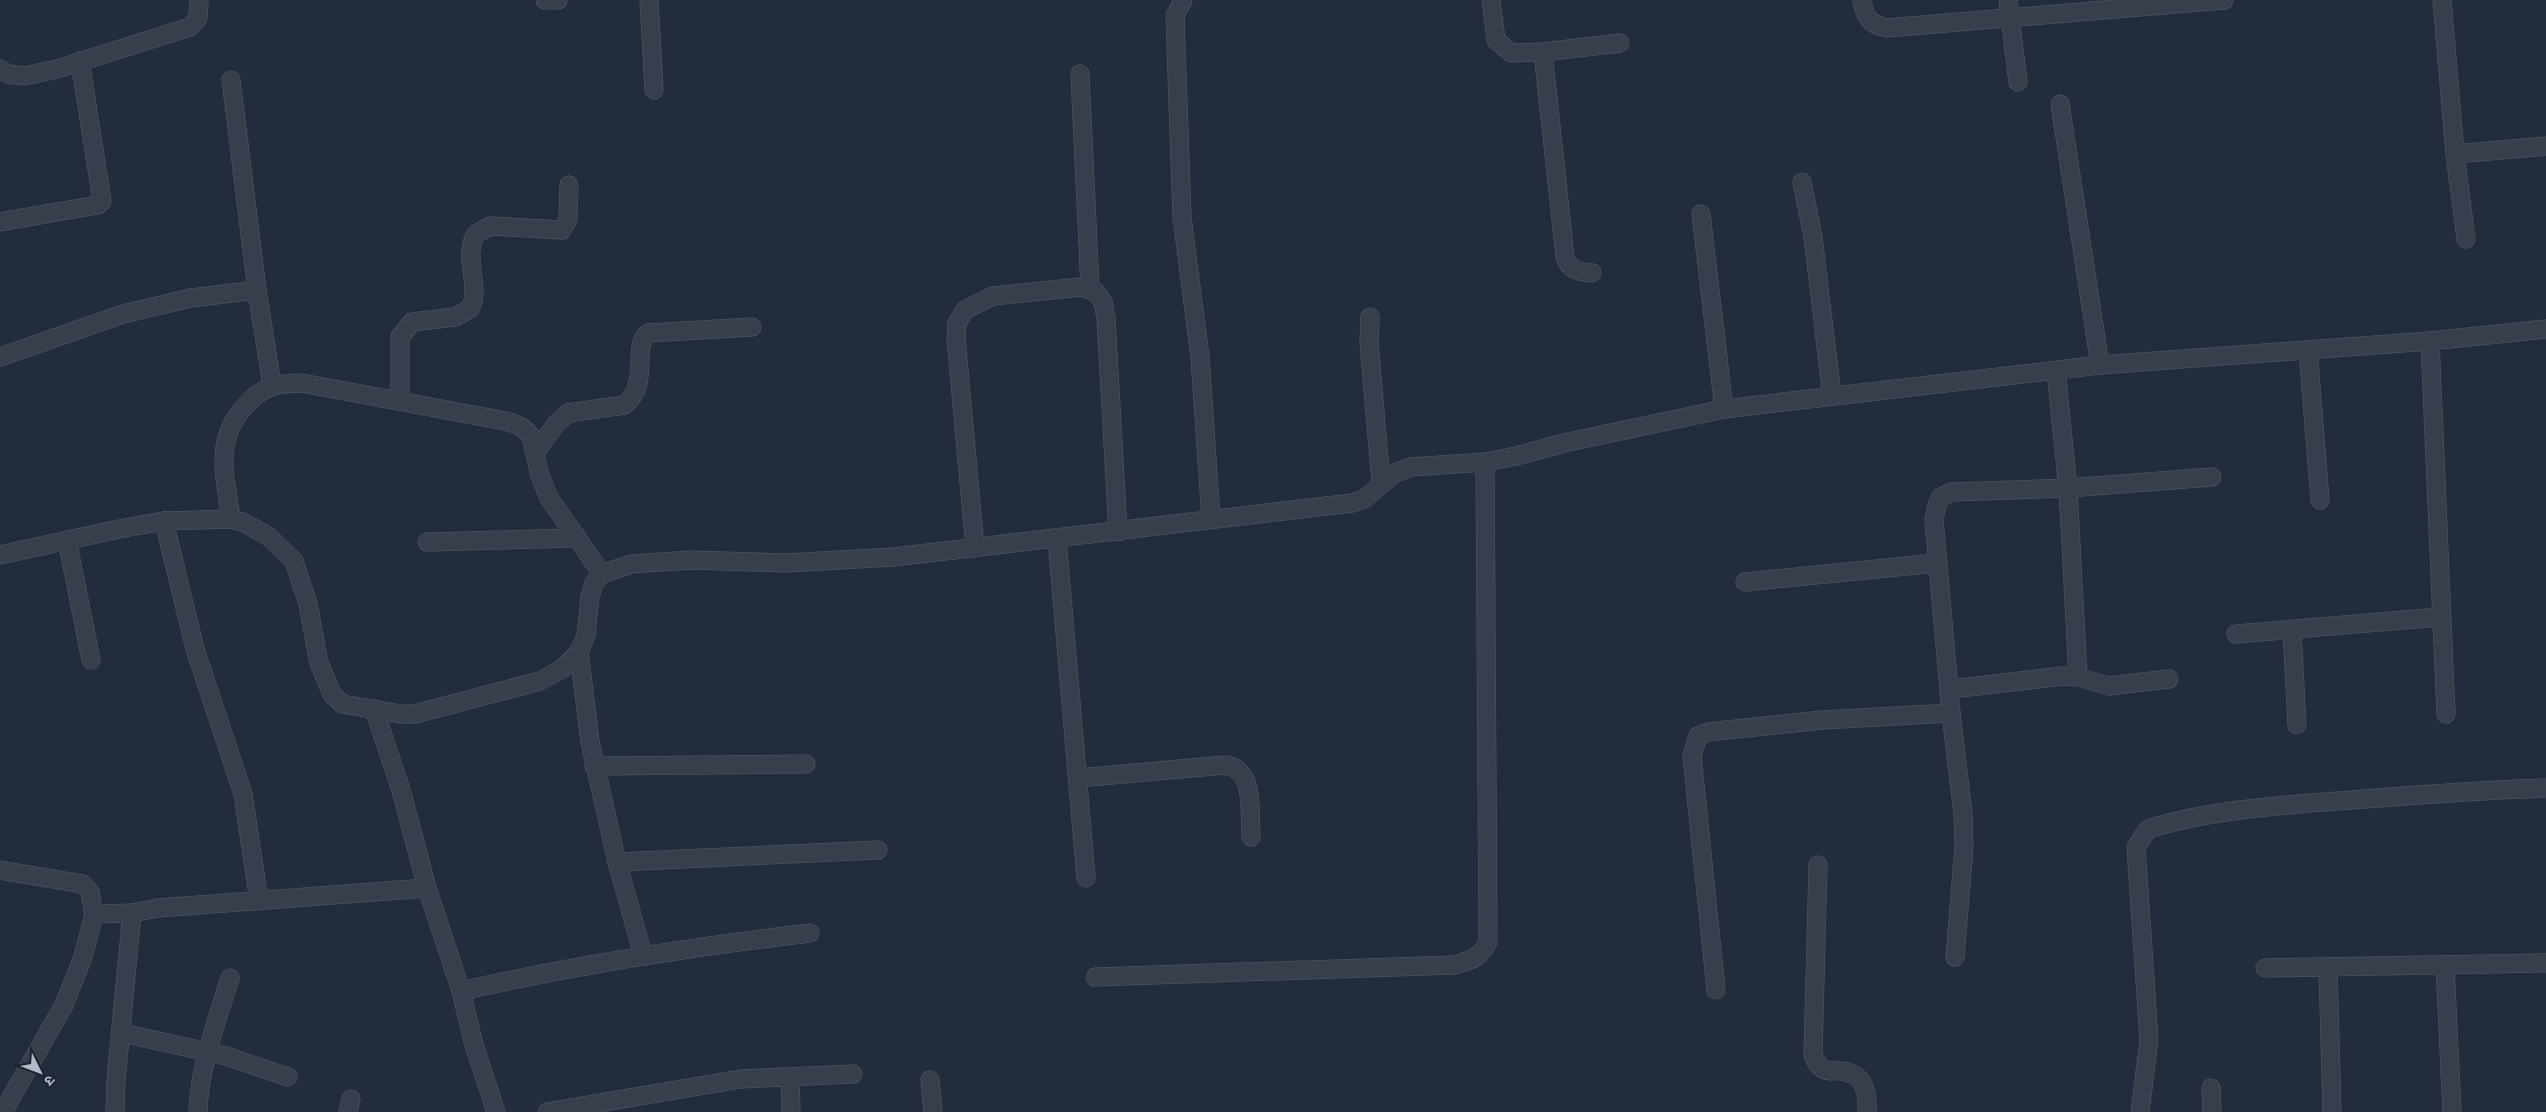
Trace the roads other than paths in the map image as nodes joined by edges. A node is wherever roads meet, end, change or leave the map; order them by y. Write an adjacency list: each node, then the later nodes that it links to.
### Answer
1 (199, 0): 14 (street)
2 (545, 0): 3 (street)
3 (558, 0)
4 (649, 0): 19 (street)
5 (1183, 0): 49 (street)
6 (1491, 0): 13 (street)
7 (1862, 0): 11 (street)
8 (2224, 0): 10 (street)
9 (2442, 0): 22 (street)
10 (2175, 2): 11 (street)
11 (2009, 9): 18 (street)
12 (1620, 43): 13 (street)
13 (1543, 52): 28 (street)
14 (80, 61): 15 (street); 26 (street)
15 (0, 69)
16 (1080, 74): 29 (street)
17 (230, 80): 30 (street)
18 (2018, 82)
19 (654, 90)
20 (2060, 104): 37 (street)
21 (2546, 146): 22 (street)
22 (2455, 154): 27 (street)
23 (1802, 182): 40 (street)
24 (569, 185): 41 (street)
25 (1701, 214): 42 (street)
26 (0, 222)
27 (2466, 239)
28 (1592, 273)
29 (1090, 288): 52 (street); 57 (street)
30 (257, 290): 36 (street); 39 (street)
31 (1370, 317): 46 (street)
32 (752, 327): 43 (street)
33 (2546, 329): 34 (street)
34 (2430, 341): 35 (street); 62 (street)
35 (2308, 350): 37 (street); 48 (street)
36 (0, 357)
37 (2100, 365): 38 (street)
38 (2056, 371): 40 (street); 47 (street)
39 (272, 385): 41 (street); 50 (street)
40 (1832, 396): 42 (street)
41 (400, 401): 43 (street)
42 (1724, 409): 44 (street)
43 (536, 453): 53 (street)
44 (1485, 462): 46 (street); 95 (street)
45 (2212, 477): 47 (street)
46 (1380, 483): 49 (street)
47 (2068, 488): 59 (street); 67 (street)
48 (2320, 500)
49 (1210, 518): 52 (street)
50 (231, 519): 51 (street); 70 (street)
51 (164, 521): 55 (street); 85 (street)
52 (1118, 532): 54 (street)
53 (577, 538): 56 (street); 60 (street)
54 (1057, 538): 57 (street); 76 (street)
55 (67, 540): 58 (street); 66 (street)
56 (428, 542)
57 (975, 548): 60 (street)
58 (0, 555)
59 (1937, 563): 61 (street); 69 (street)
60 (602, 574): 65 (street)
61 (1746, 582)
62 (2440, 616): 63 (street); 72 (street)
63 (2292, 630): 64 (street); 73 (street)
64 (2236, 634)
65 (580, 652): 70 (street); 75 (street)
66 (90, 660)
67 (2078, 677): 68 (street); 69 (street)
68 (2169, 679)
69 (1950, 689): 71 (street)
70 (374, 709): 84 (street)
71 (1951, 713): 90 (street); 97 (street)
72 (2446, 714)
73 (2297, 725)
74 (806, 764): 75 (street)
75 (594, 766): 80 (street)
76 (1078, 778): 78 (street); 83 (street)
77 (2546, 788): 114 (street)
78 (1251, 837)
79 (878, 850): 80 (street)
80 (617, 862): 89 (street)
81 (1818, 865): 113 (street)
82 (0, 870): 87 (street)
83 (1086, 878)
84 (427, 888): 85 (street); 98 (street)
85 (259, 901): 86 (street)
86 (132, 913): 87 (street); 99 (street)
87 (94, 914): 106 (street)
88 (810, 933): 89 (street)
89 (643, 955): 98 (street)
90 (1955, 957)
91 (2546, 963): 92 (street)
92 (2445, 966): 94 (street); 117 (street)
93 (2265, 968): 94 (street)
94 (2328, 968): 116 (street)
95 (1095, 977)
96 (230, 978): 100 (street)
97 (1716, 990)
98 (461, 991): 109 (street)
99 (122, 1033): 100 (street); 107 (street)
100 (208, 1052): 102 (street); 108 (street)
101 (853, 1074): 103 (street)
102 (288, 1077)
103 (790, 1078): 110 (street); 111 (street)
104 (930, 1080): 112 (street)
105 (2211, 1088): 115 (street)
106 (3, 1112)
107 (115, 1112)
108 (198, 1112)
109 (496, 1112)
110 (547, 1112)
111 (791, 1112)
112 (934, 1112)
113 (1868, 1112)
114 (2140, 1112)
115 (2212, 1112)
116 (2332, 1112)
117 (2452, 1112)

